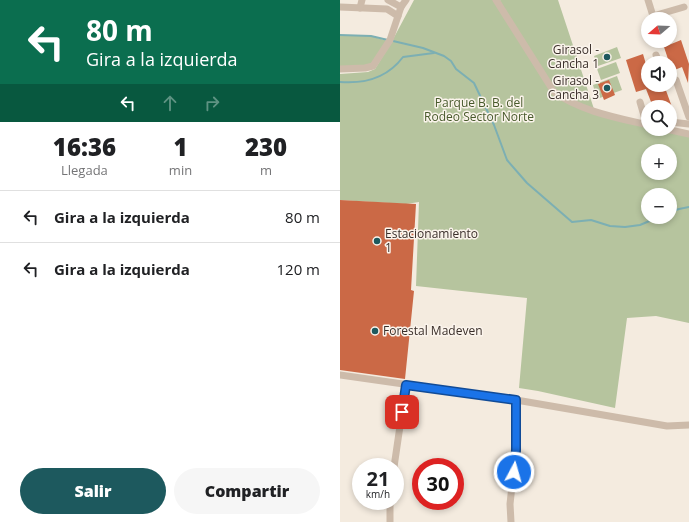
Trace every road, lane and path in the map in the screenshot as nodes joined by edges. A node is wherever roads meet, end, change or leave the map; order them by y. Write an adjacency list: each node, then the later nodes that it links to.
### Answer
1 (362, 0): 9 (street)
2 (388, 0): 7 (street)
3 (406, 0): 7 (street)
4 (496, 0): 16 (street)
5 (648, 0): 8 (street)
6 (340, 7): 9 (street)
7 (401, 7): 10 (street)
8 (684, 7)
9 (360, 8): 10 (street)
10 (398, 16): 11 (street)
11 (340, 69)
12 (677, 83): 15 (street)
13 (640, 102): 14 (street)
14 (641, 105)
15 (689, 118)
16 (641, 123)
17 (677, 123): 18 (street)
18 (689, 124)
19 (677, 131): 20 (street)
20 (689, 134)
21 (340, 375): 22 (street)
22 (406, 385): 23 (street); 25 (street)
23 (516, 400): 24 (street); 28 (street)
24 (689, 426)
25 (395, 458)
26 (390, 510): 27 (street)
27 (390, 522)
28 (511, 522)

